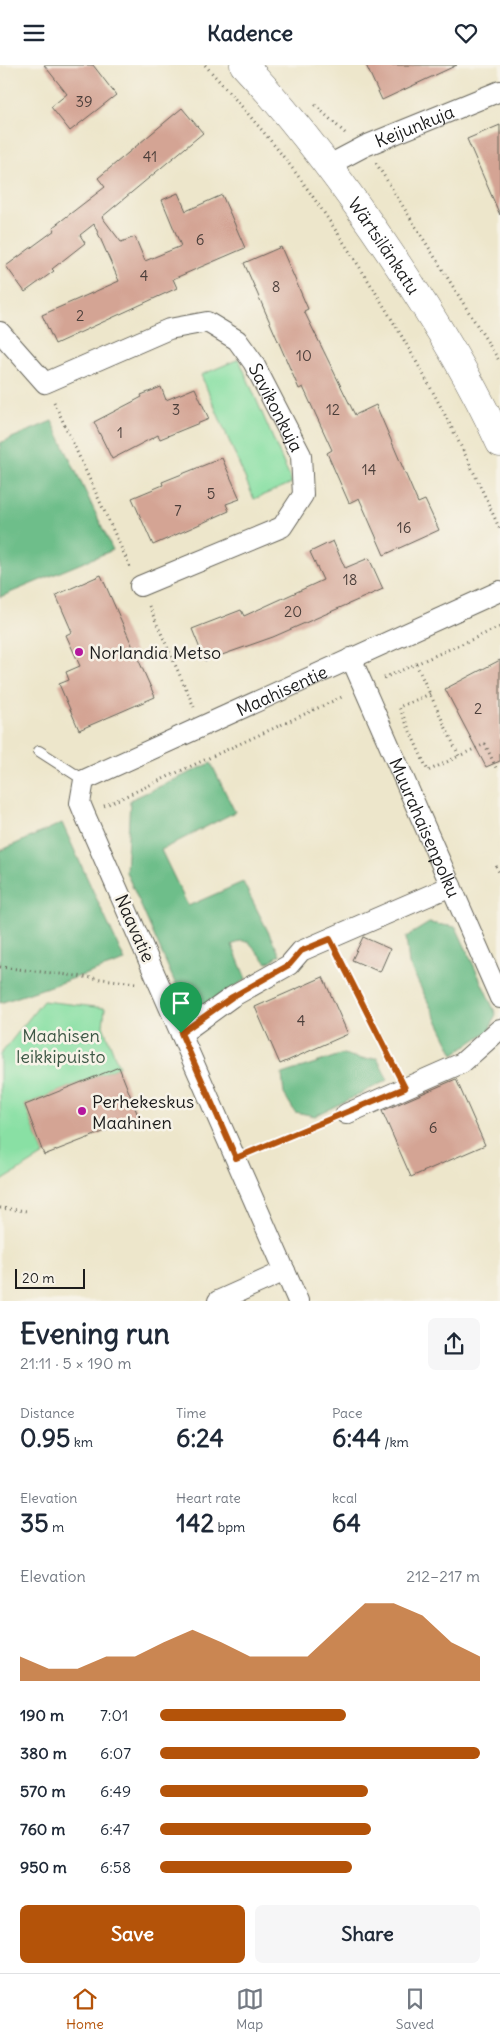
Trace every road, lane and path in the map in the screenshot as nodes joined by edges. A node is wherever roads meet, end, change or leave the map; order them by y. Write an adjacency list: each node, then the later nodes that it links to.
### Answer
1 (205, 65): 10 (path)
2 (244, 65): 6 (street, Wärtsilänkatu)
3 (500, 91): 5 (street, Keijunkuja)
4 (310, 100): 5 (path)
5 (365, 146): 6 (street, Keijunkuja); 8 (path)
6 (329, 165): 9 (street, Wärtsilänkatu)
7 (0, 332): 11 (street, Savikonkuja)
8 (500, 362)
9 (500, 443)
10 (500, 530)
11 (140, 586)
12 (500, 591): 13 (street, Maahisentie)
13 (351, 658): 20 (street, Maahisentie); 24 (street, Muurahaisenpolku)
14 (416, 664): 15 (path)
15 (430, 694): 18 (path); 18 (path)
16 (39, 751): 20 (lane)
17 (213, 757): 21 (path)
18 (459, 757): 19 (path)
19 (497, 770)
20 (84, 780): 21 (street)
21 (82, 809): 27 (street, Naavatie)
22 (496, 866): 23 (path)
23 (499, 873)
24 (451, 886): 25 (street); 28 (street, Muurahaisenpolku)
25 (330, 939): 30 (street); 31 (path)
26 (0, 967): 27 (path)
27 (160, 986): 30 (street, Naavatie)
28 (500, 997)
29 (500, 1029): 31 (street)
30 (181, 1033): 33 (street, Naavatie)
31 (405, 1088): 32 (street)
32 (346, 1114): 33 (path)
33 (236, 1158): 36 (street, Naavatie)
34 (0, 1208): 35 (path)
35 (27, 1211)
36 (285, 1271): 37 (street); 38 (street, Naavatie)
37 (218, 1301)
38 (298, 1301)

